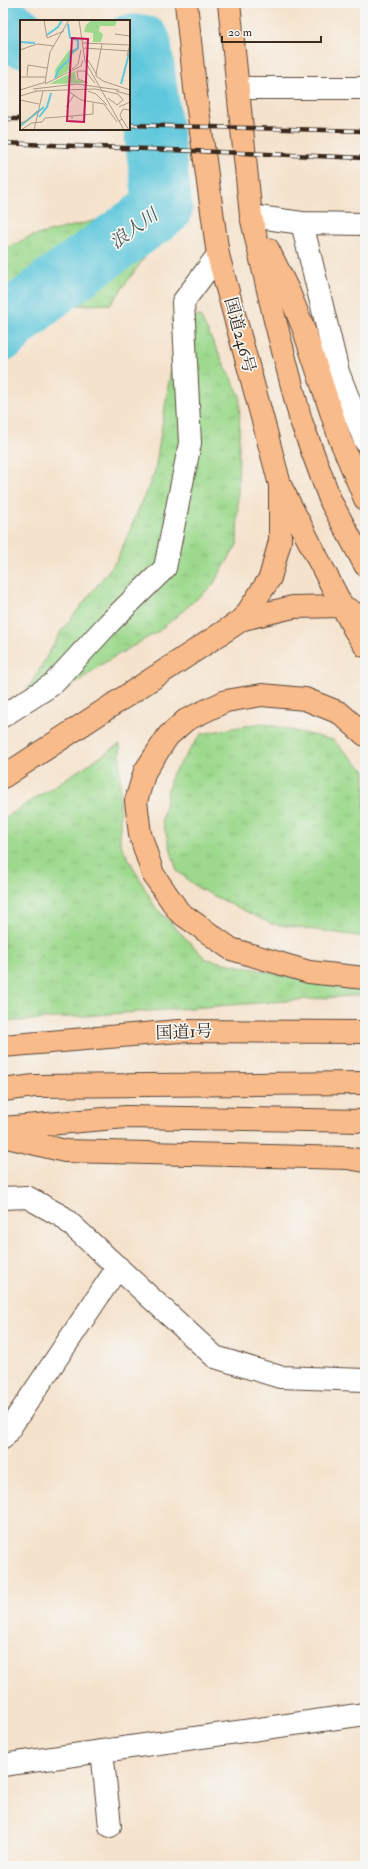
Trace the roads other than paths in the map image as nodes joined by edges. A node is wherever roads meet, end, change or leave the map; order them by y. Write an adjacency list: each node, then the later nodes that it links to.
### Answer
1 (186, 3): 8 (highway, 国道246号)
2 (229, 3): 3 (highway)
3 (239, 88): 4 (street); 5 (highway)
4 (365, 88)
5 (251, 216): 6 (street); 11 (highway); 12 (highway)
6 (302, 223): 7 (street); 9 (street)
7 (365, 224)
8 (218, 255): 10 (highway, 国道246号); 17 (street)
9 (365, 441)
10 (280, 485): 13 (highway, 国道246号); 14 (highway)
11 (365, 499)
12 (365, 565)
13 (342, 606): 14 (highway); 15 (highway); 16 (highway, 国道246号)
14 (243, 619): 19 (highway)
15 (365, 619)
16 (365, 646)
17 (3, 716)
18 (365, 736): 20 (highway)
19 (3, 778)
20 (365, 978)
21 (365, 1032): 22 (highway, 国道1号)
22 (3, 1046)
23 (365, 1083): 24 (highway)
24 (3, 1090)
25 (365, 1121): 26 (highway)
26 (3, 1128)
27 (3, 1136): 28 (highway)
28 (365, 1161)
29 (3, 1198): 30 (street)
30 (118, 1267): 31 (street); 32 (street)
31 (365, 1380)
32 (3, 1438)
33 (365, 1714): 34 (street)
34 (102, 1751): 35 (street); 36 (street)
35 (3, 1765)
36 (110, 1826)

